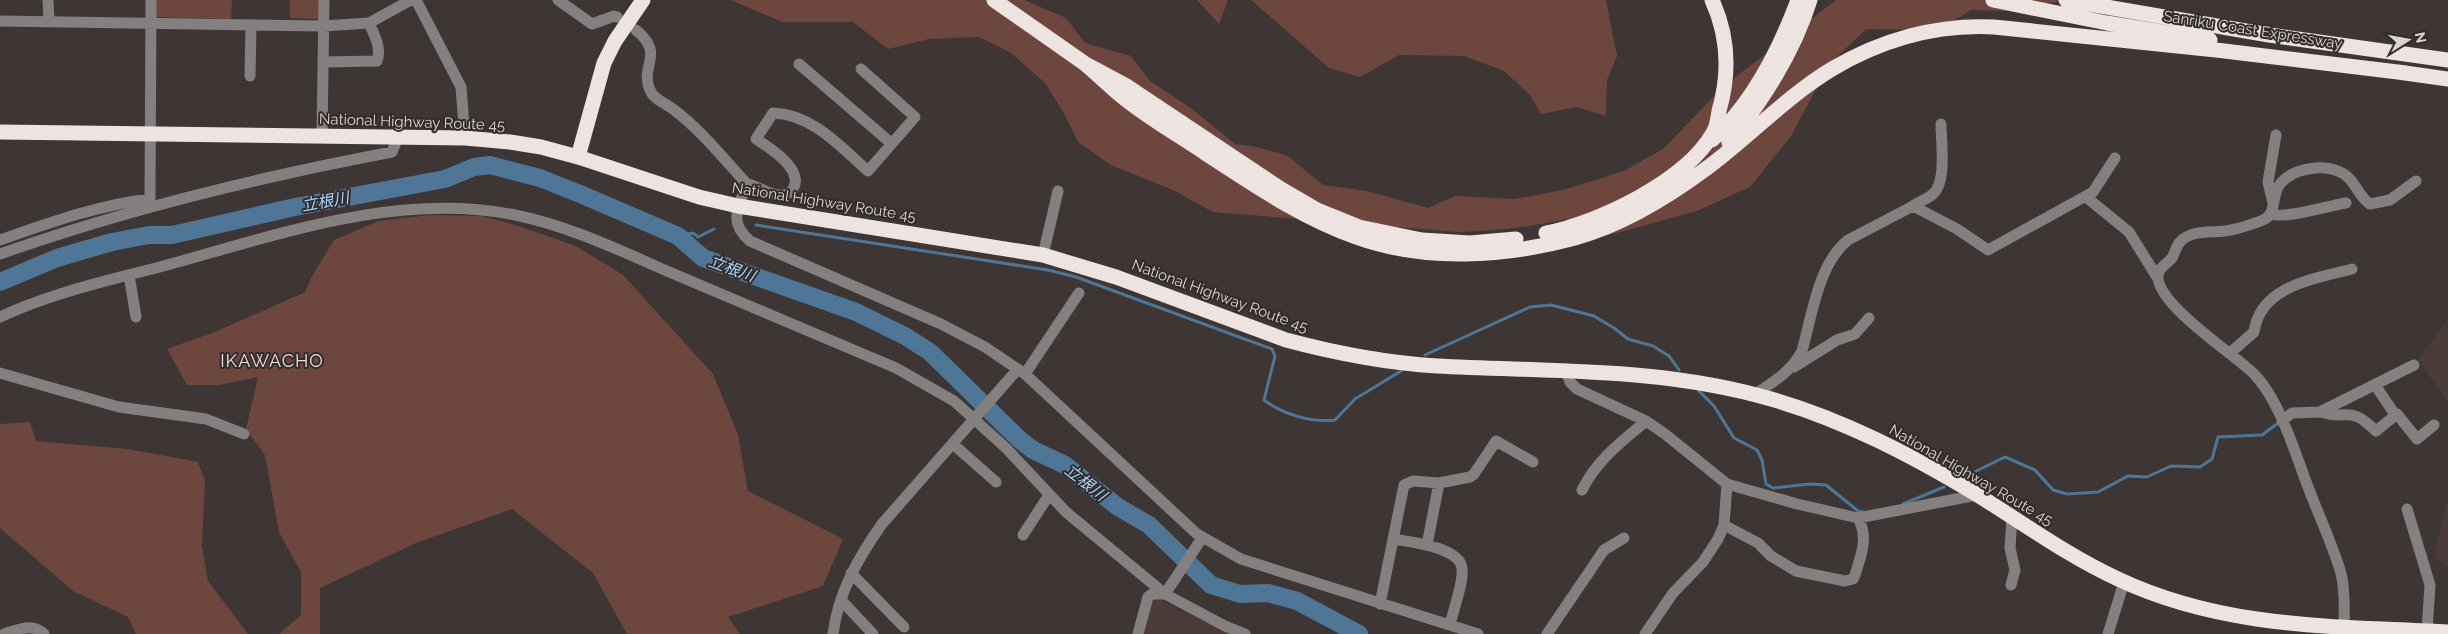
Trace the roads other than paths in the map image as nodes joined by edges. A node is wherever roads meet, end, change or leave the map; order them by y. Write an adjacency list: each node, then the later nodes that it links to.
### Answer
1 (48, 0): 16 (street)
2 (152, 0): 18 (street)
3 (324, 0): 20 (street)
4 (410, 0): 17 (street)
5 (416, 0): 36 (street)
6 (558, 0): 14 (street)
7 (644, 0): 39 (highway)
8 (994, 0): 24 (highway)
9 (1712, 0): 38 (highway)
10 (1798, 0): 38 (highway)
11 (1810, 0): 41 (highway)
12 (1993, 0): 27 (highway, Sanriku Coast Expressway)
13 (2066, 0): 22 (highway, Sanriku Coast Expressway)
14 (617, 17)
15 (0, 22): 16 (street)
16 (49, 22): 18 (street)
17 (369, 23): 20 (street); 23 (street)
18 (151, 24): 19 (street); 32 (street)
19 (251, 25): 20 (street); 28 (street)
20 (323, 26): 23 (street)
21 (636, 30): 43 (street)
22 (2448, 60)
23 (323, 62): 34 (street)
24 (1084, 63): 38 (highway); 41 (highway)
25 (799, 64): 37 (street)
26 (860, 69): 37 (street)
27 (2406, 73): 29 (highway, Sanriku Coast Expressway); 41 (highway)
28 (250, 76)
29 (2448, 79)
30 (1941, 124): 48 (street)
31 (0, 132): 32 (highway, National Highway Route 45)
32 (150, 134): 34 (highway, National Highway Route 45); 50 (street)
33 (2276, 135): 49 (street)
34 (322, 137): 35 (highway, National Highway Route 45)
35 (398, 137): 36 (highway, National Highway Route 45); 51 (street)
36 (466, 138): 39 (highway, National Highway Route 45)
37 (891, 143): 43 (street)
38 (1696, 154)
39 (578, 157): 47 (highway, National Highway Route 45)
40 (2115, 158): 45 (street)
41 (1706, 168)
42 (2416, 181): 49 (street)
43 (746, 184): 47 (street)
44 (1058, 190): 52 (street)
45 (2086, 197): 48 (street); 55 (street)
46 (2346, 203): 49 (street)
47 (738, 206): 52 (highway, National Highway Route 45); 65 (street)
48 (1913, 206): 63 (street)
49 (2272, 209): 55 (street)
50 (0, 240)
51 (0, 254)
52 (1043, 255): 62 (highway, National Highway Route 45)
53 (2352, 269): 60 (street)
54 (129, 275): 57 (street); 58 (street); 70 (street)
55 (2157, 277): 60 (street)
56 (1079, 293): 65 (street)
57 (0, 316)
58 (136, 317)
59 (1869, 318): 63 (street)
60 (2230, 353): 72 (street)
61 (2414, 365): 66 (street)
62 (1565, 369): 67 (highway, National Highway Route 45); 71 (street)
63 (1789, 371): 67 (street)
64 (0, 373): 74 (street)
65 (1018, 373): 70 (street); 88 (street)
66 (2375, 385): 68 (street); 69 (street)
67 (1754, 394): 82 (highway, National Highway Route 45)
68 (2320, 412): 69 (street); 72 (street)
69 (2396, 416): 73 (street)
70 (978, 417): 75 (street); 81 (street)
71 (1646, 421): 79 (street); 80 (street)
72 (2282, 421): 100 (street)
73 (2434, 425)
74 (244, 434)
75 (953, 444): 77 (street); 92 (street)
76 (1532, 462): 78 (street)
77 (996, 482)
78 (1439, 483): 90 (street); 91 (street)
79 (1727, 484): 85 (street); 86 (street)
80 (1582, 490)
81 (1049, 495): 87 (street); 95 (street)
82 (1977, 495): 84 (highway, National Highway Route 45); 85 (street)
83 (2407, 509): 101 (street)
84 (2012, 517): 93 (highway, National Highway Route 45); 94 (street)
85 (1858, 518): 86 (street)
86 (1724, 525): 111 (street)
87 (1023, 535)
88 (1202, 538): 95 (street); 97 (street)
89 (1624, 538): 110 (street)
90 (1394, 539): 91 (street); 97 (street)
91 (1427, 545): 98 (street)
92 (851, 574): 96 (street); 99 (street)
93 (2124, 582): 100 (highway, National Highway Route 45); 112 (street)
94 (2011, 585)
95 (1167, 591): 107 (street); 108 (street)
96 (841, 600): 105 (street); 106 (street)
97 (1380, 604): 98 (street)
98 (1450, 625): 109 (street)
99 (904, 627)
100 (2344, 630): 101 (highway, National Highway Route 45)
101 (2427, 631): 102 (highway, National Highway Route 45)
102 (2448, 632)
103 (4, 634): 104 (street)
104 (44, 634)
105 (833, 634)
106 (873, 634)
107 (1138, 634)
108 (1245, 634)
109 (1478, 634)
110 (1547, 634)
111 (1645, 634)
112 (2108, 634)

